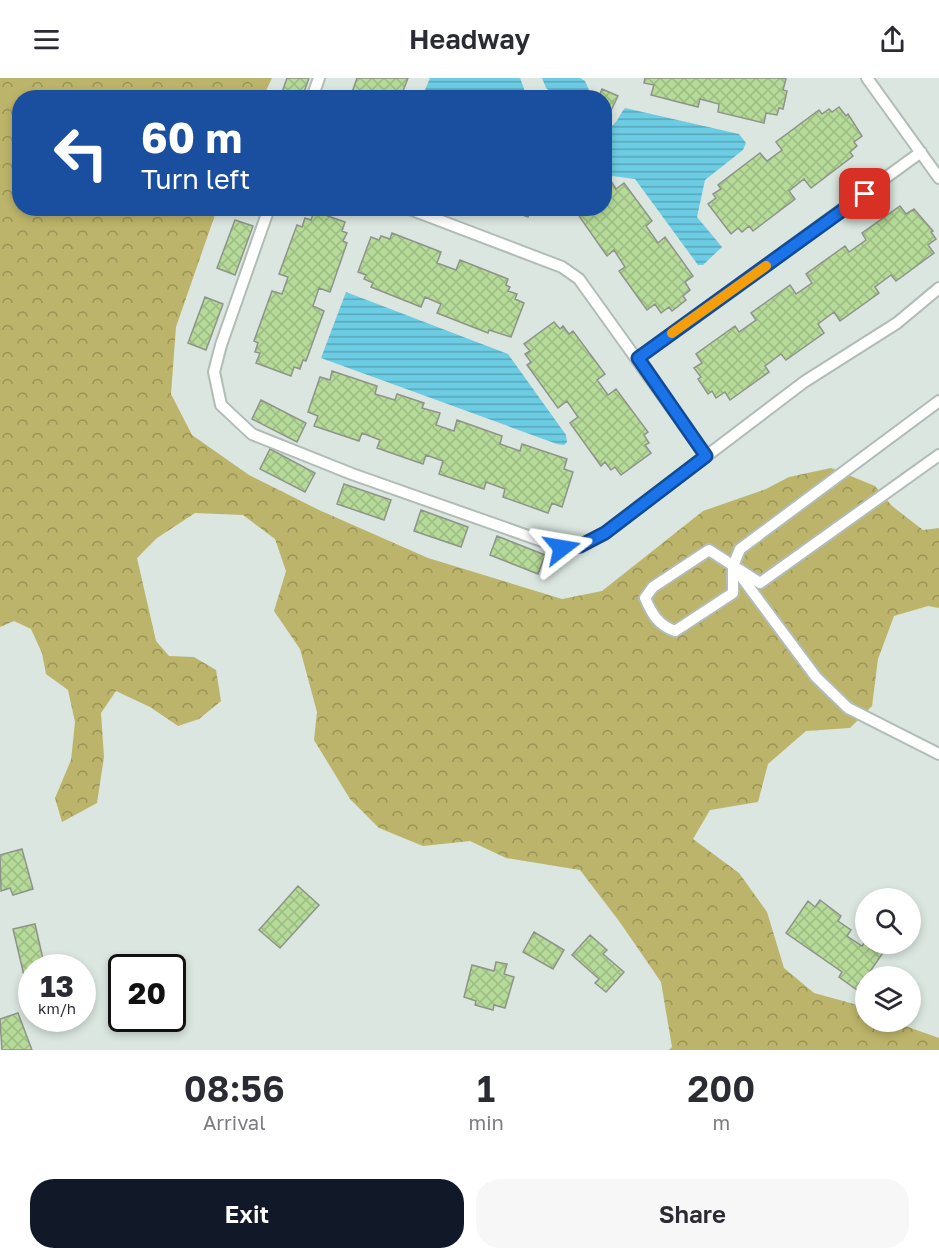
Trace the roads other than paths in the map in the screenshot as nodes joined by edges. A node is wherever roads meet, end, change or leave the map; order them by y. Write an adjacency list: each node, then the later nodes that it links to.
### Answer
1 (867, 78): 2 (lane)
2 (921, 152): 3 (lane); 7 (lane)
3 (939, 178)
4 (266, 216): 10 (lane)
5 (428, 216): 7 (lane)
6 (939, 288): 10 (lane)
7 (638, 358): 10 (lane)
8 (939, 401): 11 (lane)
9 (939, 455): 11 (lane)
10 (706, 456)
11 (733, 566): 11 (lane); 12 (lane)
12 (939, 754)

